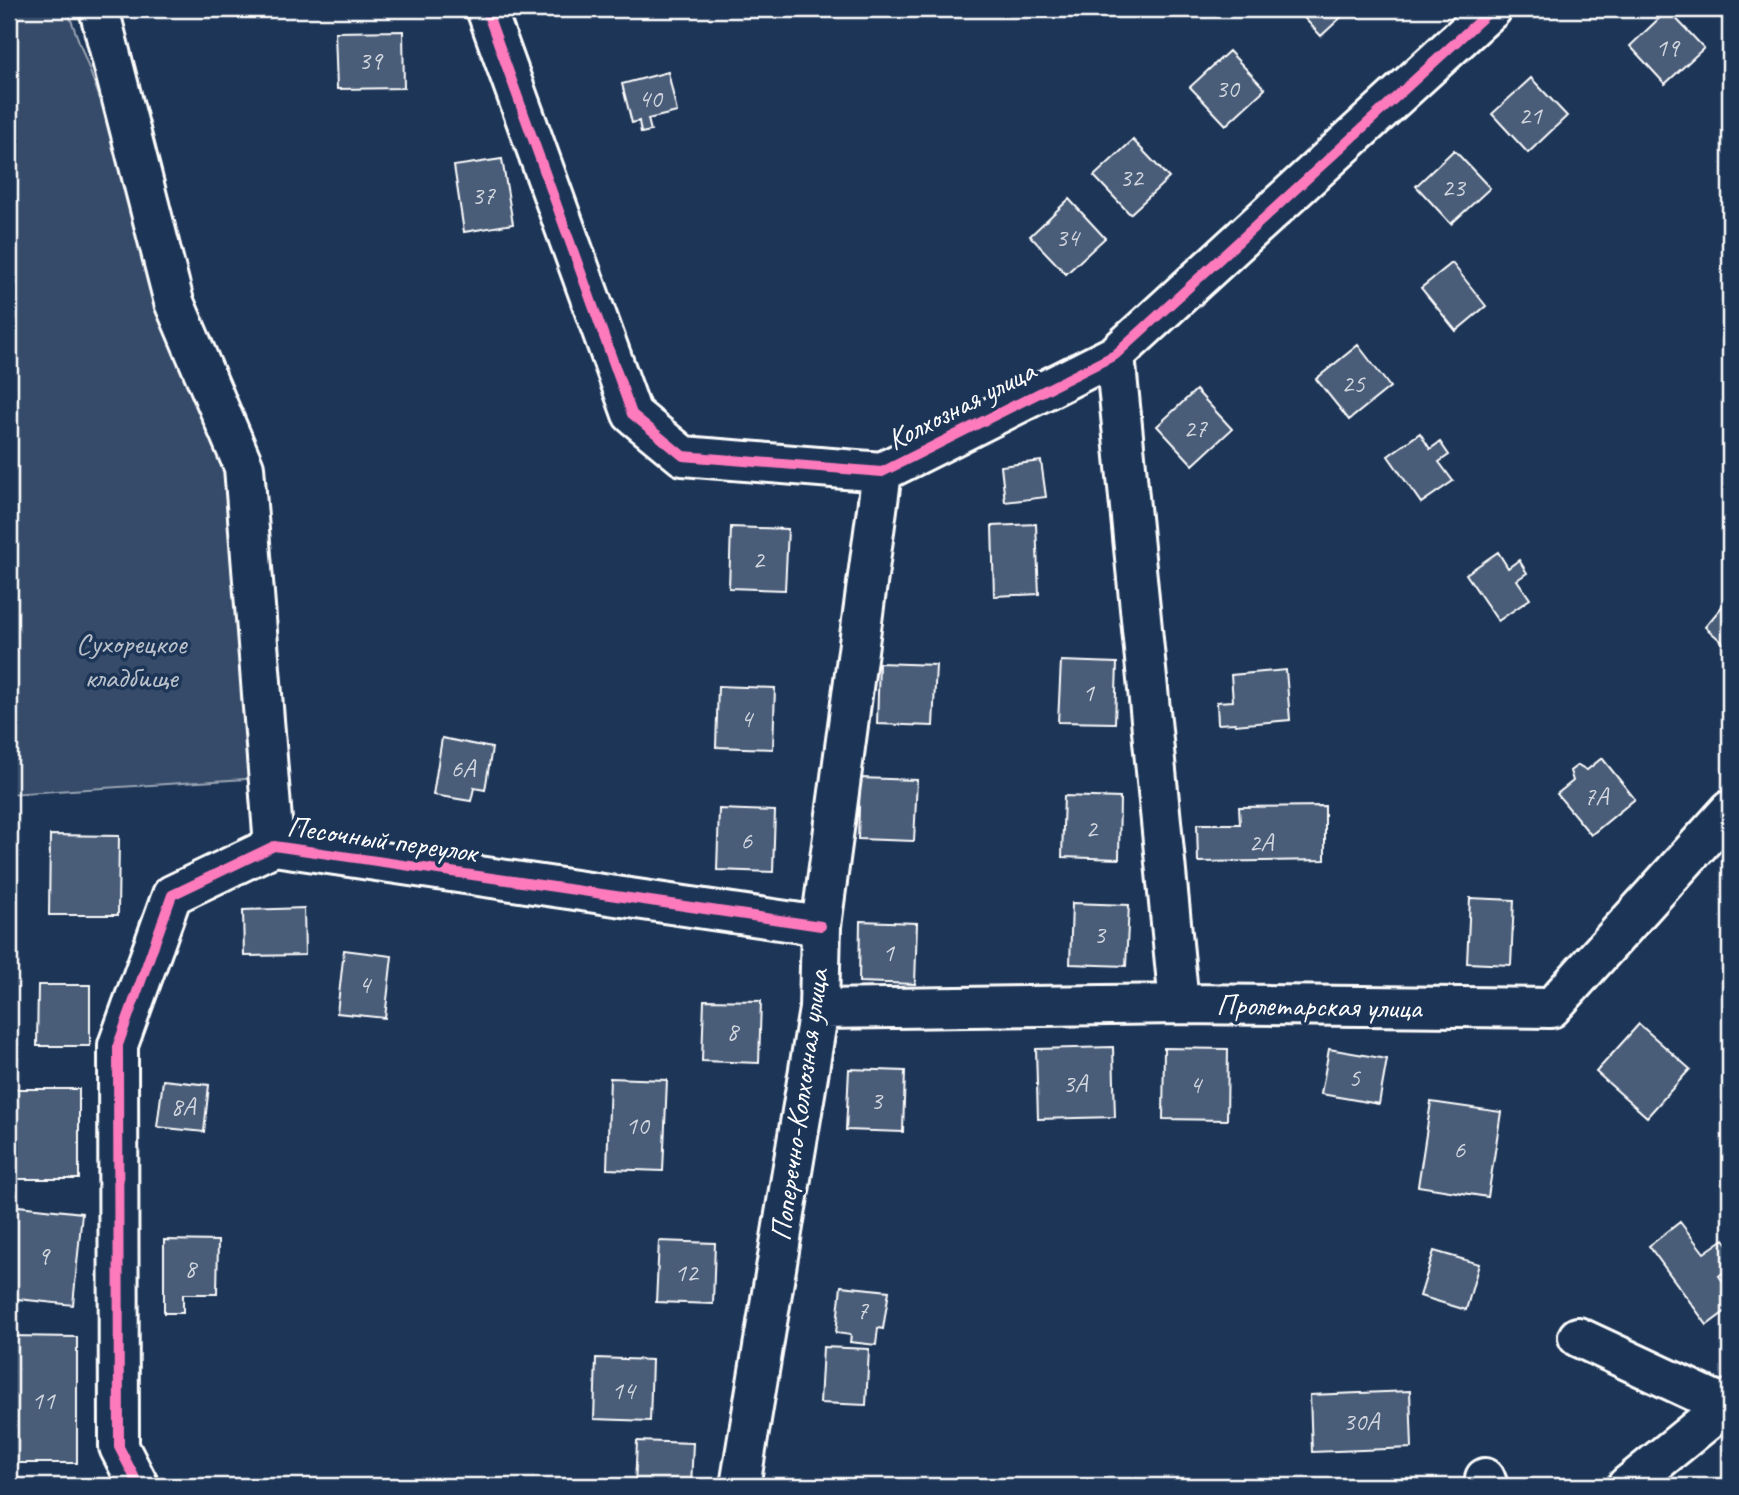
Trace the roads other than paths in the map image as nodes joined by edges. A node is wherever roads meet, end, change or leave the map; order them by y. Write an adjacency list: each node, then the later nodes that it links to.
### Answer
1 (99, 9): 7 (street)
2 (486, 9): 5 (street, Колхозная улица)
3 (1492, 9): 4 (street, Колхозная улица)
4 (1115, 355): 5 (street, Колхозная улица); 9 (street)
5 (882, 472): 8 (street, Поперечно-Колхозная улица)
6 (1730, 810): 9 (street, Пролетарская улица)
7 (274, 846): 8 (street, Песочный переулок); 13 (street, Песочный переулок)
8 (821, 926): 10 (street, Поперечно-Колхозная улица)
9 (1179, 1004): 10 (street, Пролетарская улица)
10 (819, 1009): 14 (street, Поперечно-Колхозная улица)
11 (1578, 1337): 12 (street)
12 (1727, 1402): 15 (street)
13 (139, 1486)
14 (740, 1486)
15 (1627, 1486)

